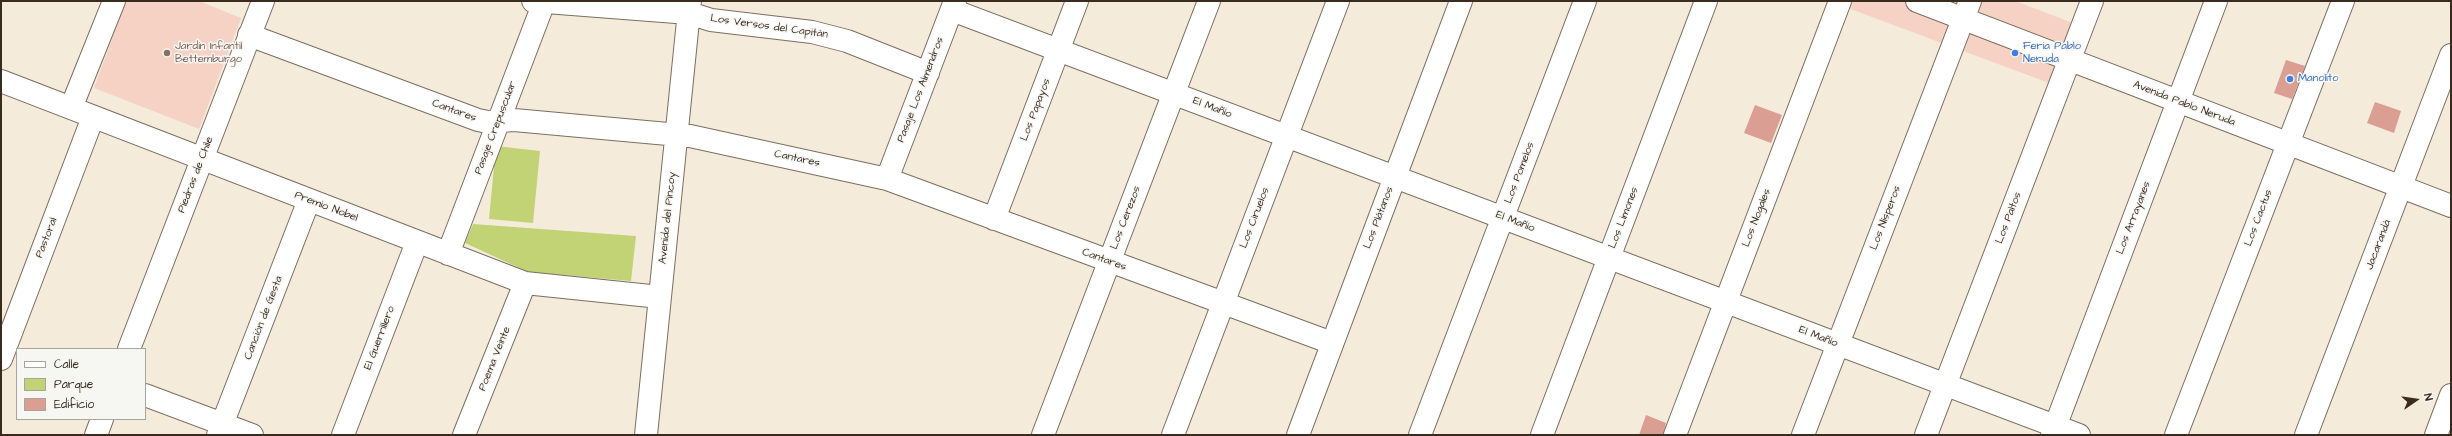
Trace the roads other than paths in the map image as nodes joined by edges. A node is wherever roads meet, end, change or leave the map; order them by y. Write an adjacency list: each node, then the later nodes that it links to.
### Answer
1 (114, 1): 26 (street)
2 (263, 1): 18 (street, Piedras de Chile)
3 (539, 1): 16 (street, Los Versos del Capitán); 28 (street, Pasaje Crepuscular)
4 (1077, 1): 19 (street, Los Papayos)
5 (1208, 1): 24 (street, Los Cerezos)
6 (1338, 1): 30 (street, Los Ciruelos)
7 (1461, 1): 33 (street, Los Plátanos)
8 (1585, 1): 38 (street, Los Pomelos)
9 (1706, 1): 42 (street, Los Limones)
10 (1840, 1): 46 (street, Los Nogales)
11 (1917, 1): 17 (street, Avenida Pablo Neruda)
12 (2092, 1): 21 (street, Los Paltos)
13 (2216, 1): 25 (street, Los Arrayanes)
14 (2343, 1): 31 (street, Los Cactus)
15 (953, 5): 19 (street, El Mañío); 22 (street, Pasaje Los Almendros)
16 (689, 7): 22 (street, Los Versos del Capitán); 29 (street, Avenida del Pincoy)
17 (1966, 10): 21 (street, Avenida Pablo Neruda); 49 (street, Los Nísperos)
18 (249, 36): 28 (street, Cantares); 32 (street, Piedras de Chile)
19 (1058, 50): 24 (street, El Mañío); 39 (street, Los Papayos)
20 (2451, 54): 35 (street, Jacarandá)
21 (2069, 60): 25 (street, Avenida Pablo Neruda); 52 (street, Los Paltos)
22 (928, 73): 34 (street, Pasaje Los Almendros)
23 (1, 82): 26 (street, Premio Nobel)
24 (1173, 93): 30 (street, El Mañío); 43 (street, Los Cerezos)
25 (2178, 101): 31 (street, Avenida Pablo Neruda); 57 (street, Los Arrayanes)
26 (71, 108): 27 (street, Premio Nobel)
27 (94, 117): 32 (street, Premio Nobel); 50 (street, Pastoral)
28 (499, 122): 29 (street, Cantares); 41 (street, Pasaje Crepuscular)
29 (676, 135): 34 (street, Cantares); 45 (street, Avenida del Pincoy)
30 (1286, 136): 33 (street, El Mañío); 47 (street, Los Ciruelos)
31 (2288, 144): 35 (street, Avenida Pablo Neruda); 72 (street, Los Cactus)
32 (202, 159): 36 (street, Premio Nobel); 51 (street, Piedras de Chile)
33 (1395, 177): 38 (street, El Mañío); 48 (street, Los Plátanos)
34 (887, 179): 39 (street, Cantares)
35 (2401, 187): 37 (street, Avenida Pablo Neruda); 73 (street, Jacarandá)
36 (309, 200): 40 (street, Premio Nobel); 56 (street, Canción de Gesta)
37 (2451, 206)
38 (1503, 218): 42 (street, El Mañío); 66 (street, Los Pomelos)
39 (994, 219): 43 (street, Cantares)
40 (417, 242): 41 (street, Premio Nobel); 60 (street, El Guerrillero)
41 (448, 254): 44 (street, Premio Nobel)
42 (1609, 258): 46 (street, El Mañío); 67 (street, Los Limones)
43 (1109, 262): 47 (street, Cantares); 63 (street, Los Cerezos)
44 (525, 283): 45 (street, Premio Nobel); 61 (street, Poema Veinte)
45 (660, 297): 62 (street, Avenida del Pincoy)
46 (1726, 302): 49 (street, El Mañío); 68 (street, Los Nogales)
47 (1223, 303): 48 (street, Cantares); 64 (street, Los Ciruelos)
48 (1332, 343): 65 (street, Los Plátanos)
49 (1838, 344): 52 (street, El Mañío); 69 (street, Los Nísperos)
50 (8, 348)
51 (129, 348)
52 (1945, 385): 57 (street, El Mañío); 70 (street, Los Paltos)
53 (146, 394): 56 (street)
54 (2451, 395): 74 (street)
55 (102, 420): 58 (street)
56 (221, 429): 59 (street)
57 (2054, 431): 71 (street, El Mañío)
58 (96, 435)
59 (252, 435)
60 (343, 435)
61 (464, 435)
62 (646, 435)
63 (1043, 435)
64 (1173, 435)
65 (1298, 435)
66 (1420, 435)
67 (1542, 435)
68 (1676, 435)
69 (1803, 435)
70 (1926, 435)
71 (2079, 435)
72 (2176, 435)
73 (2306, 435)
74 (2436, 435)

